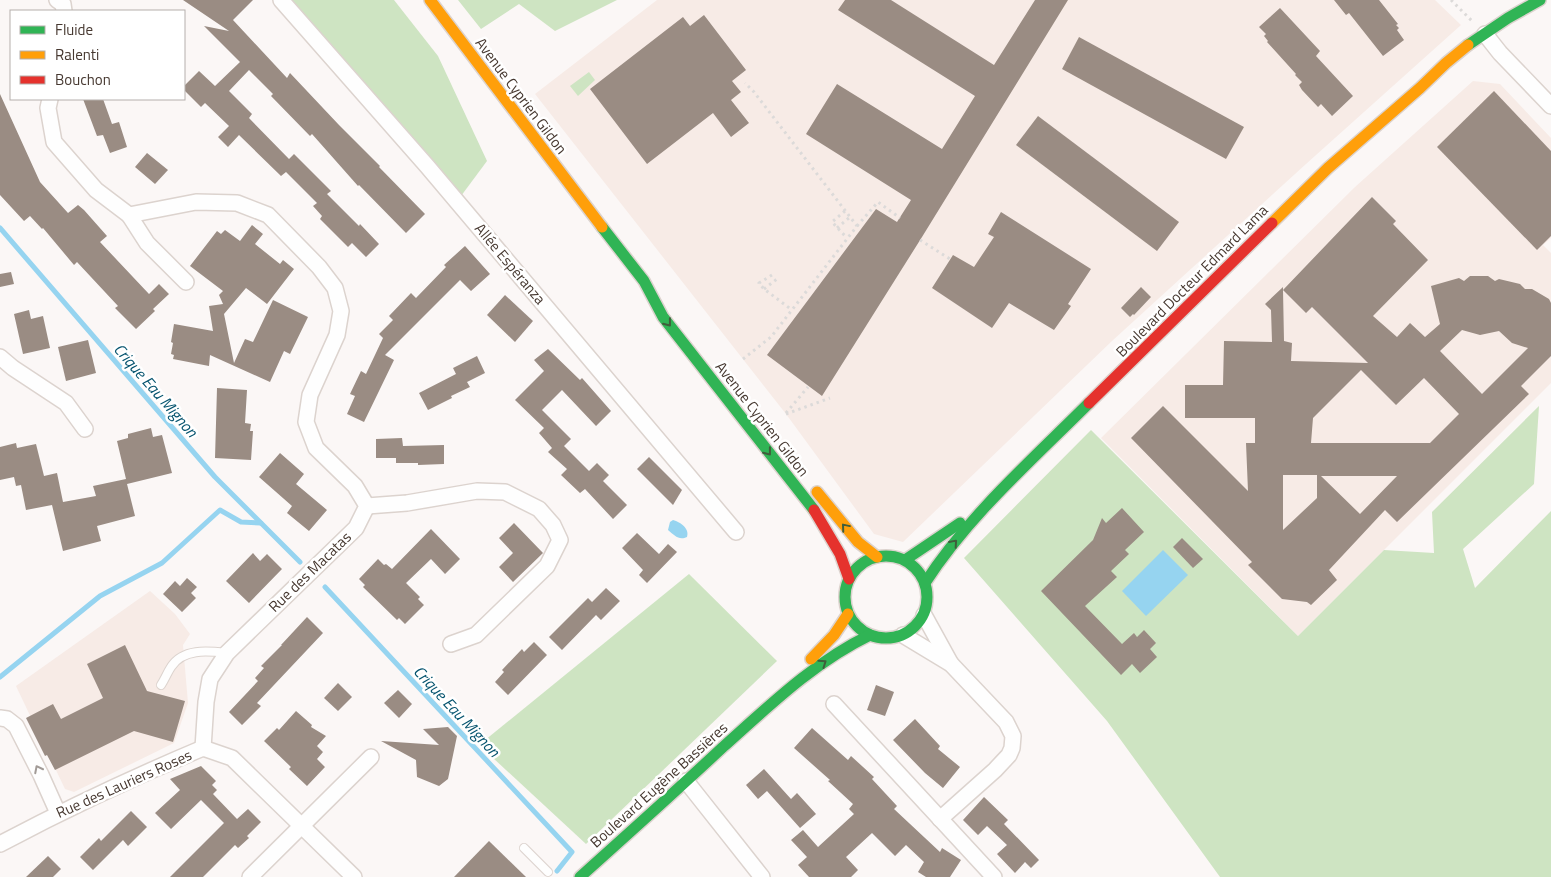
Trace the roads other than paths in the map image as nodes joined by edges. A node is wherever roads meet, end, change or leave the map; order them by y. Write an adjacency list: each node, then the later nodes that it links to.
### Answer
1 (57, 0): 6 (street)
2 (281, 0): 19 (street, Allée Espéranza)
3 (430, 0): 12 (street, Avenue Cyprien Gildon)
4 (1540, 0): 7 (street, Boulevard Docteur Edmard Lama)
5 (1551, 3): 7 (street, Boulevard Docteur Edmard Lama)
6 (64, 10)
7 (1488, 37): 9 (street); 17 (street, Boulevard Docteur Edmard Lama)
8 (50, 100): 10 (street)
9 (1547, 101)
10 (129, 215): 11 (street); 18 (street)
11 (186, 282)
12 (644, 282): 13 (street, Avenue Cyprien Gildon); 22 (street, Avenue Cyprien Gildon, one-way to 22)
13 (670, 306)
14 (0, 357): 15 (street)
15 (85, 429)
16 (812, 486): 20 (street, Avenue Cyprien Gildon, one-way to 16)
17 (991, 500): 21 (street, Boulevard Docteur Edmard Lama); 23 (street, Boulevard Docteur Edmard Lama, one-way to 17)
18 (367, 506): 28 (street); 29 (street, Rue des Macatas)
19 (736, 532)
20 (877, 557): 21 (street); 22 (street)
21 (905, 560): 23 (street)
22 (849, 579): 24 (street)
23 (925, 582): 25 (street)
24 (848, 614): 27 (street); 33 (street, Boulevard Eugène Bassières)
25 (924, 615): 26 (street); 30 (street)
26 (903, 635): 27 (street); 30 (street)
27 (870, 636): 33 (street, Boulevard Eugène Bassières, one-way to 27)
28 (451, 644)
29 (227, 653): 31 (lane); 35 (street, Rue des Macatas)
30 (951, 664): 39 (street)
31 (162, 685)
32 (834, 704): 39 (street)
33 (758, 716): 37 (street, Boulevard Eugène Bassières)
34 (0, 718): 38 (street, one-way to 34)
35 (203, 748): 38 (street, Rue des Lauriers Roses); 40 (street, Rue des Lauriers Roses)
36 (371, 757): 40 (street)
37 (686, 781): 46 (street, Boulevard Eugène Bassières); 47 (street)
38 (58, 813): 41 (street, Rue des Lauriers Roses)
39 (940, 818): 48 (street)
40 (302, 827): 44 (street); 45 (street, Rue des Lauriers Roses)
41 (0, 844)
42 (524, 848): 43 (lane)
43 (548, 875)
44 (250, 877)
45 (354, 877)
46 (580, 877)
47 (762, 877)
48 (994, 877)

